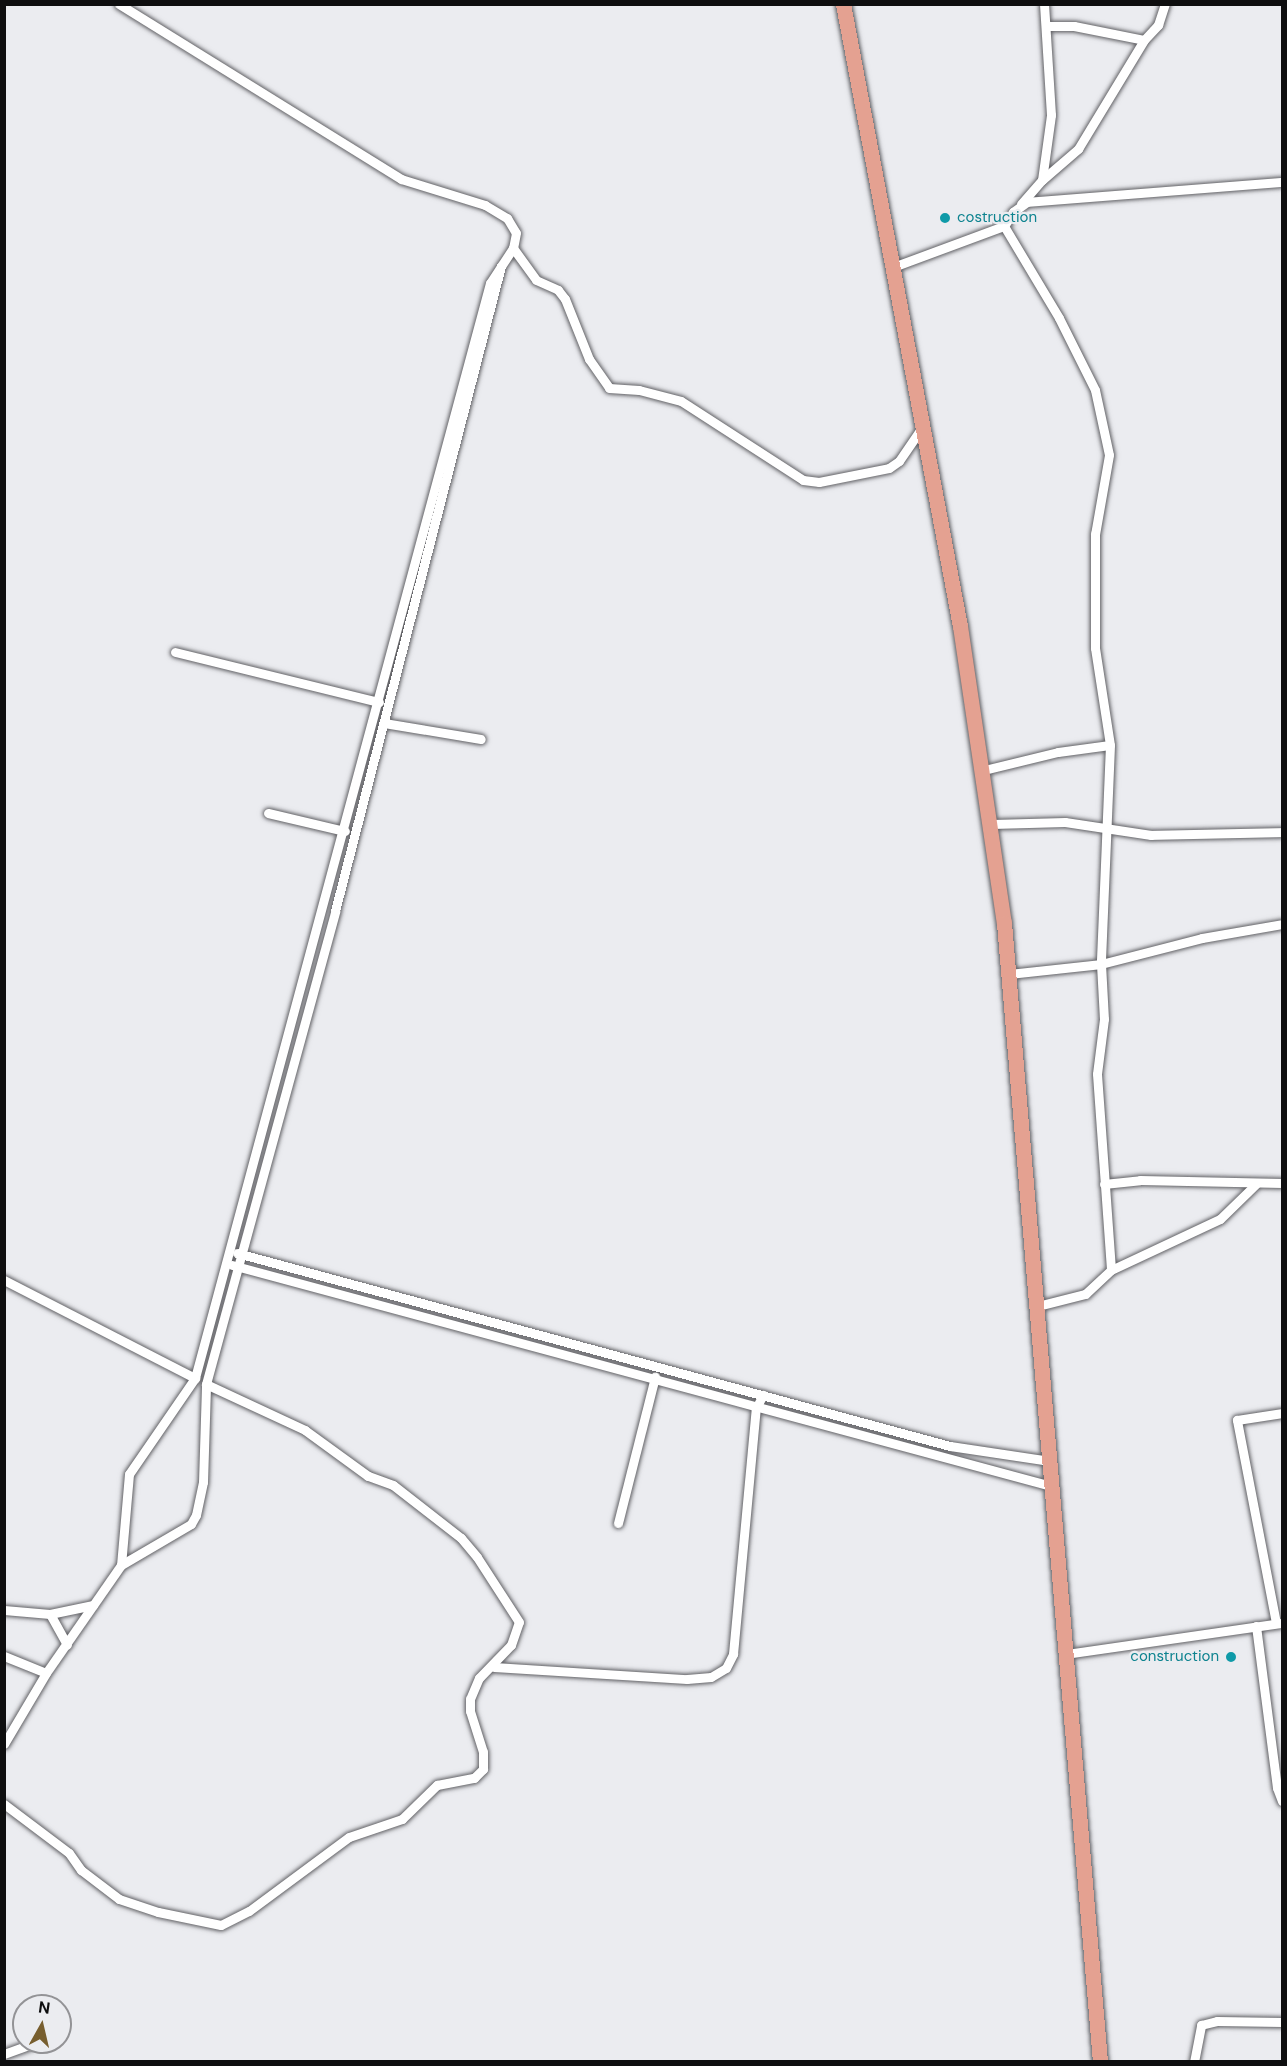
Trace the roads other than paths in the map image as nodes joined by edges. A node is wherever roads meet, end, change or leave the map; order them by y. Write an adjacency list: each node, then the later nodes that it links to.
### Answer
1 (119, 4): 11 (street)
2 (843, 4): 13 (main road)
3 (1044, 4): 5 (street)
4 (1165, 4): 6 (street)
5 (1046, 26): 6 (street); 7 (street)
6 (1144, 40): 7 (street)
7 (1042, 180): 9 (street)
8 (1282, 182): 9 (street)
9 (1018, 207): 10 (street)
10 (1004, 226): 13 (street); 19 (street)
11 (513, 248): 12 (street); 14 (street)
12 (501, 261): 16 (street); 17 (street)
13 (893, 267): 14 (main road)
14 (923, 426): 20 (main road)
15 (175, 652): 16 (street)
16 (379, 702): 24 (street)
17 (384, 723): 18 (street); 33 (street)
18 (481, 740)
19 (1110, 745): 20 (street); 23 (street)
20 (984, 770): 22 (main road)
21 (268, 813): 24 (street)
22 (992, 824): 23 (street); 28 (main road)
23 (1108, 827): 25 (street); 27 (street)
24 (345, 831): 32 (street)
25 (1282, 832)
26 (1282, 924): 27 (street)
27 (1101, 964): 28 (street); 30 (street)
28 (1009, 975): 38 (main road)
29 (1282, 1183): 31 (street)
30 (1104, 1184): 31 (street); 36 (street)
31 (1256, 1184): 36 (street)
32 (230, 1251): 33 (street); 34 (street)
33 (241, 1254): 35 (street); 42 (street)
34 (226, 1263): 35 (street); 39 (street)
35 (237, 1266): 40 (street); 41 (street)
36 (1111, 1270): 38 (street)
37 (4, 1280): 39 (street)
38 (1038, 1306): 45 (main road)
39 (195, 1377): 48 (street)
40 (655, 1377): 43 (street); 47 (street)
41 (206, 1383): 48 (street); 57 (street)
42 (763, 1395): 43 (street); 45 (street)
43 (756, 1408): 46 (street); 57 (street)
44 (1282, 1413): 52 (street)
45 (1050, 1461): 46 (main road)
46 (1051, 1486): 55 (main road)
47 (618, 1523)
48 (121, 1565): 49 (street)
49 (93, 1605): 51 (street); 54 (street)
50 (4, 1610): 51 (street)
51 (50, 1614): 54 (street)
52 (1279, 1623): 53 (street)
53 (1256, 1626): 55 (street); 60 (street)
54 (67, 1645): 58 (street)
55 (1066, 1654): 63 (main road)
56 (4, 1656): 58 (street)
57 (494, 1666): 61 (street)
58 (46, 1673): 59 (street)
59 (4, 1744)
60 (1282, 1801)
61 (4, 1804)
62 (1282, 2022): 64 (street)
63 (1100, 2061)
64 (1194, 2061)

